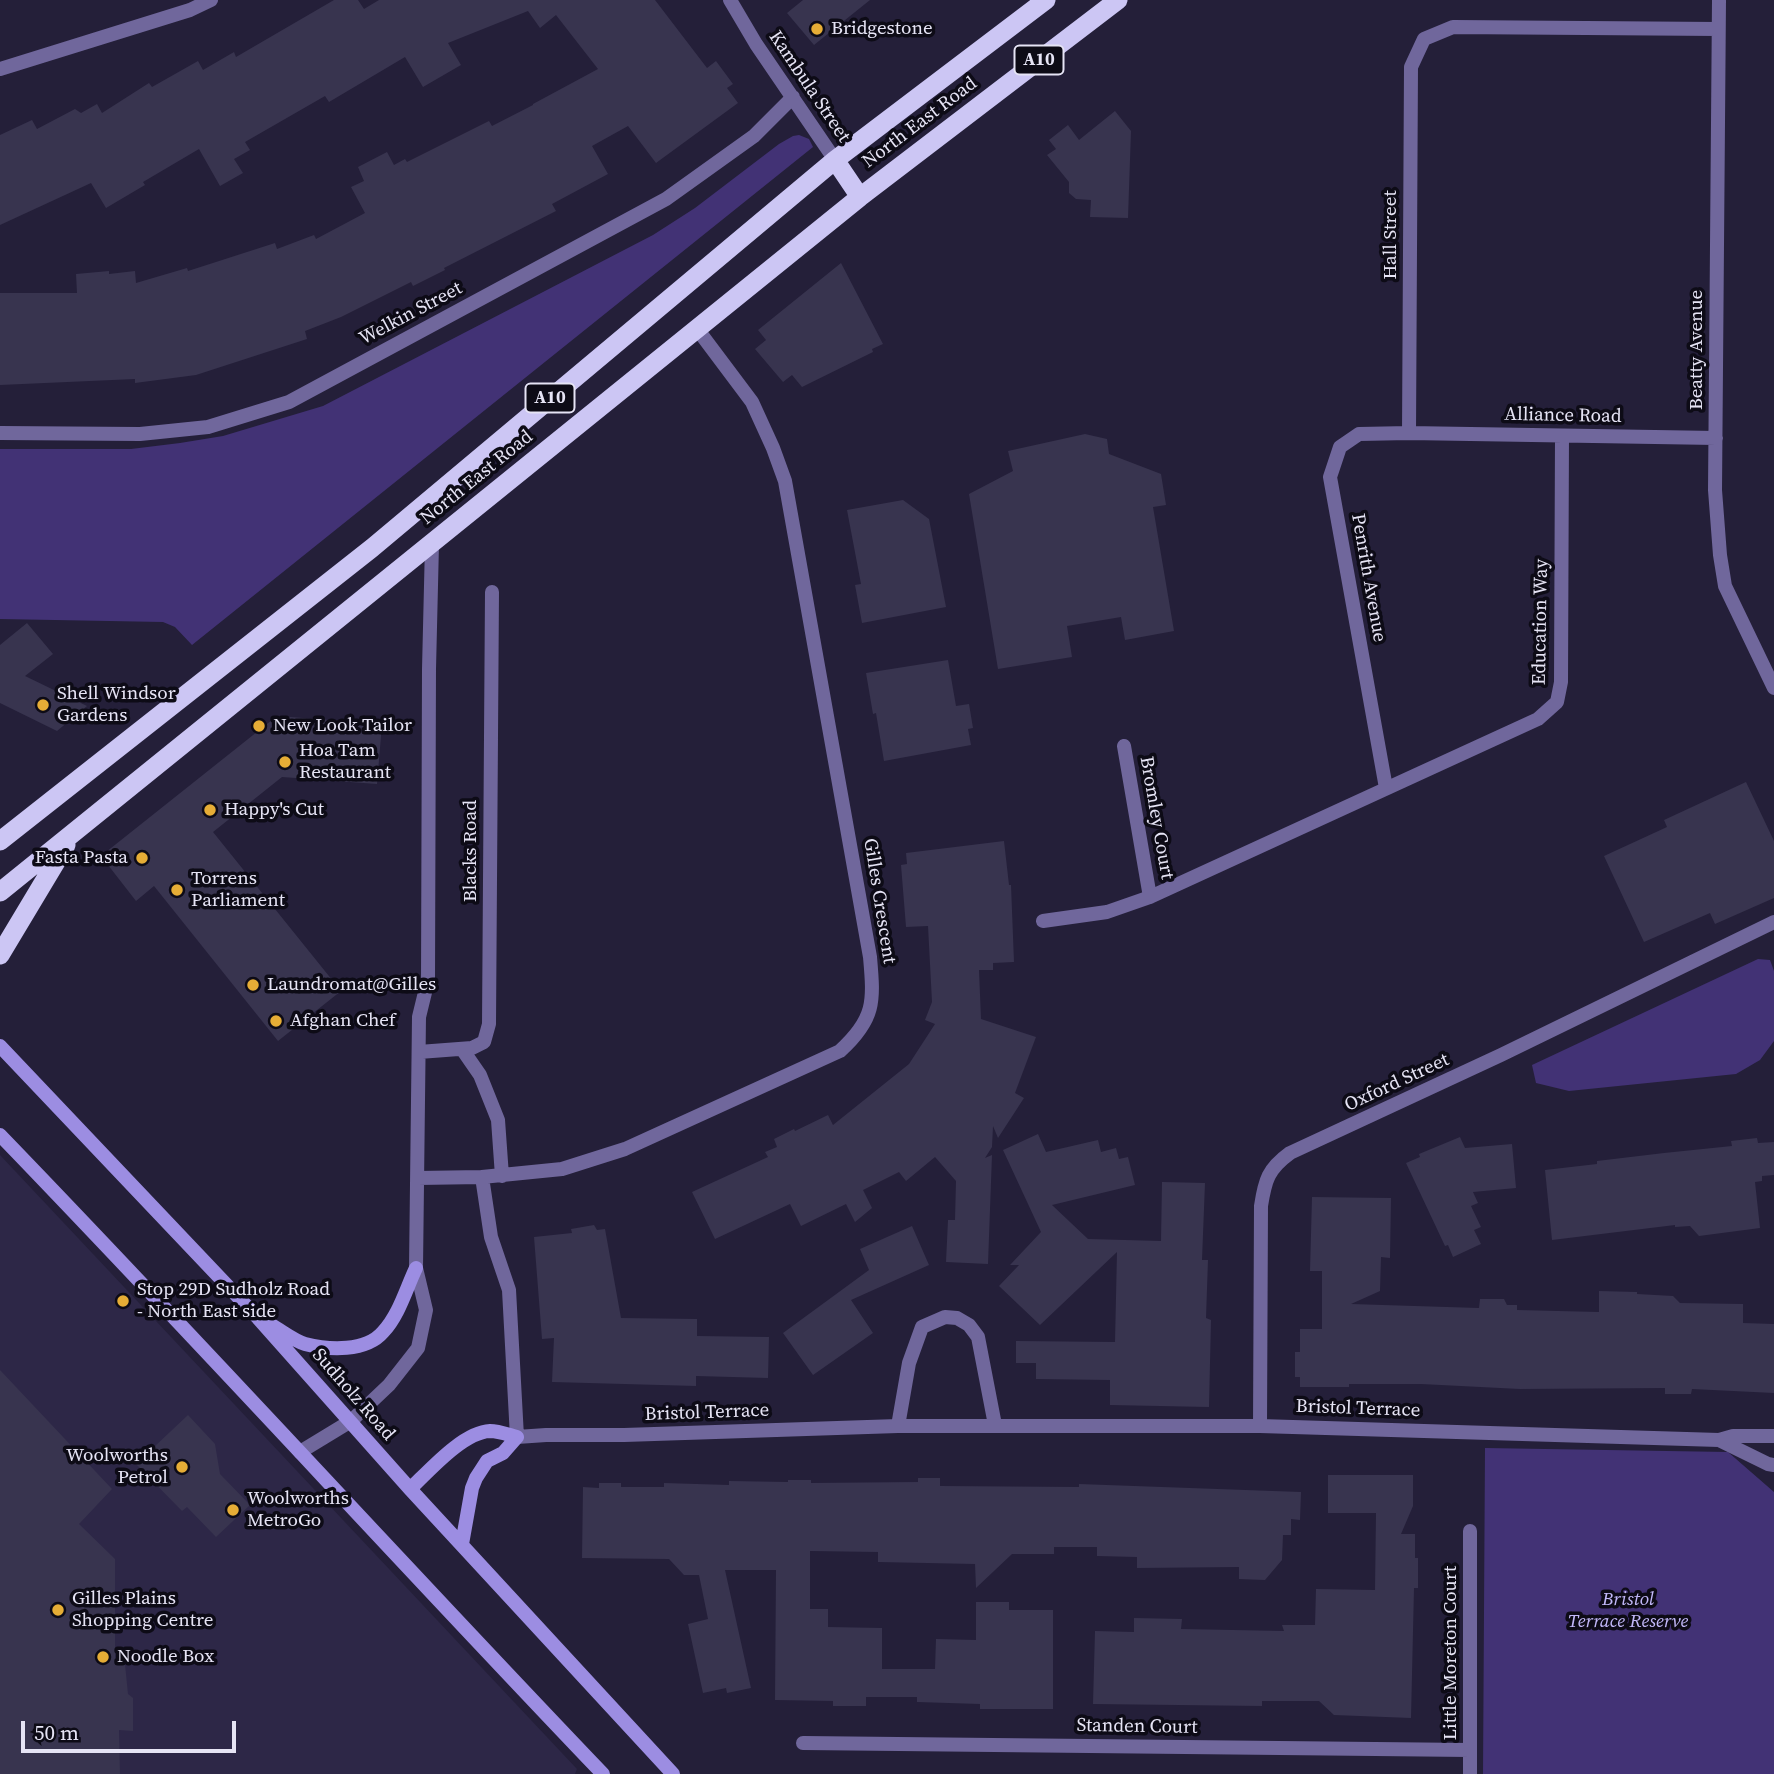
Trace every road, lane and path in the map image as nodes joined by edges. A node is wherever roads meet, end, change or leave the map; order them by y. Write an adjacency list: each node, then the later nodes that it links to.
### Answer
1 (211, 0): 7 (street)
2 (730, 0): 8 (street, Kambula Street)
3 (1046, 0): 9 (highway, North East Road / A10)
4 (1118, 0): 10 (highway, North East Road / A10)
5 (1719, 0): 6 (street, Beatty Avenue)
6 (1718, 29): 13 (street, Hall Street); 15 (street, Beatty Avenue)
7 (0, 69)
8 (793, 97): 9 (street, Kambula Street); 12 (street, Welkin Street)
9 (835, 160): 10 (highway); 22 (highway, North East Road / A10)
10 (860, 197): 11 (highway, North East Road / A10)
11 (698, 330): 16 (highway, North East Road / A10); 32 (street, Gilles Crescent)
12 (0, 433)
13 (1409, 433): 14 (street, Alliance Road); 20 (street, Penrith Avenue)
14 (1562, 436): 15 (street, Alliance Road); 20 (street, Education Way)
15 (1716, 438): 18 (street, Beatty Avenue)
16 (432, 544): 21 (highway, North East Road / A10); 30 (street)
17 (492, 592): 29 (street, Blacks Road)
18 (1772, 680)
19 (1124, 746): 24 (street, Bromley Court)
20 (1387, 788): 24 (street, Education Way)
21 (74, 832): 23 (highway, North East Road / A10); 27 (highway)
22 (0, 841)
23 (0, 892)
24 (1150, 897): 25 (street, Education Way)
25 (1043, 921)
26 (1774, 922): 40 (street, Oxford Street)
27 (0, 955)
28 (0, 1046): 36 (main road, Sudholz Road)
29 (462, 1049): 30 (street); 32 (street)
30 (419, 1052): 34 (street)
31 (0, 1135): 44 (main road)
32 (502, 1175): 33 (street, Gilles Crescent)
33 (482, 1177): 34 (street, Gilles Crescent); 42 (street)
34 (418, 1178): 35 (street)
35 (416, 1268): 36 (main road); 37 (street)
36 (258, 1318): 37 (main road, Sudholz Road)
37 (351, 1421): 44 (street); 46 (main road, Sudholz Road)
38 (995, 1425): 39 (street, Bristol Terrace); 39 (street); 40 (street, Bristol Terrace)
39 (898, 1426): 42 (street, Bristol Terrace)
40 (1260, 1426): 43 (street, Bristol Terrace)
41 (1774, 1436): 43 (street, Bristol Terrace)
42 (517, 1437): 46 (main road); 48 (main road)
43 (1719, 1440): 45 (street, Bristol Terrace)
44 (300, 1452): 51 (main road)
45 (1774, 1465)
46 (410, 1489): 48 (main road, Sudholz Road)
47 (1470, 1531): 50 (street, Little Moreton Court)
48 (462, 1544): 52 (main road, Sudholz Road)
49 (803, 1743): 50 (street, Standen Court)
50 (1470, 1750): 53 (street, Little Moreton Court)
51 (603, 1774)
52 (673, 1774)
53 (1470, 1774)

